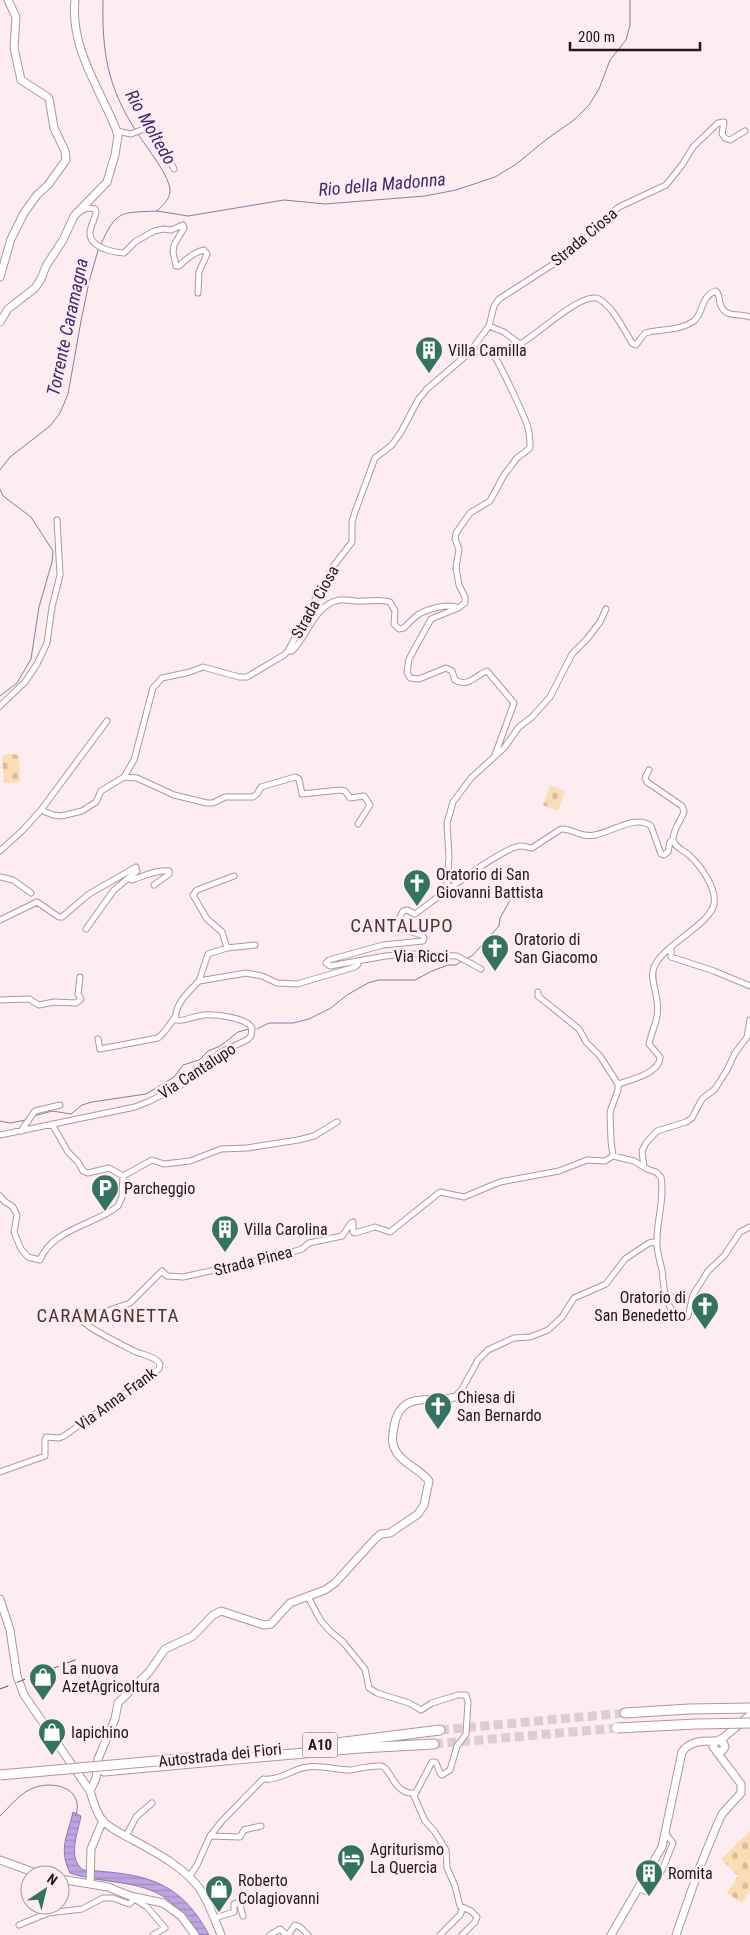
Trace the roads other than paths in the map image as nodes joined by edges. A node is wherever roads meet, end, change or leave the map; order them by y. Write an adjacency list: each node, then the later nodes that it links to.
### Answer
1 (8, 0): 7 (street)
2 (75, 0): 3 (street)
3 (117, 131): 5 (street); 6 (street)
4 (745, 131): 11 (street, Strada Ciosa)
5 (174, 168)
6 (74, 216): 8 (street); 10 (street)
7 (0, 277)
8 (198, 293)
9 (750, 316): 11 (street)
10 (0, 322)
11 (489, 326): 12 (street, Strada Ciosa)
12 (469, 353): 14 (street); 16 (street, Strada Ciosa)
13 (56, 520): 17 (street)
14 (458, 608): 16 (street); 19 (street)
15 (606, 609): 19 (street)
16 (288, 651): 21 (street, Strada Ciosa)
17 (0, 706)
18 (107, 721): 22 (street)
19 (495, 755): 30 (street)
20 (649, 770): 24 (street)
21 (124, 778): 22 (street); 23 (street)
22 (41, 810): 25 (street)
23 (358, 824)
24 (673, 839): 30 (street); 35 (street)
25 (0, 851)
26 (234, 876): 36 (street)
27 (0, 877): 31 (street)
28 (129, 879): 29 (street); 32 (street); 33 (street)
29 (154, 885)
30 (450, 888): 37 (street)
31 (31, 893)
32 (0, 920)
33 (86, 929)
34 (255, 945): 36 (street)
35 (671, 947): 41 (street); 47 (street)
36 (227, 948): 40 (street)
37 (357, 962): 38 (street, Via Ricci); 40 (street)
38 (481, 969)
39 (80, 977): 43 (street)
40 (199, 981): 44 (street)
41 (750, 986)
42 (538, 992): 47 (street)
43 (0, 1000)
44 (175, 1018): 46 (street); 50 (street, Via Cantalupo)
45 (750, 1020): 54 (street)
46 (98, 1039)
47 (618, 1084): 53 (street)
48 (60, 1105): 51 (street)
49 (337, 1122): 55 (street)
50 (52, 1124): 51 (street, Via Cantalupo); 55 (street)
51 (21, 1131): 52 (street, Via Cantalupo)
52 (0, 1135)
53 (613, 1156): 54 (street); 59 (street, Strada Pinea)
54 (644, 1167): 58 (street)
55 (123, 1176): 56 (street)
56 (0, 1196)
57 (750, 1227): 58 (street)
58 (657, 1246): 60 (street)
59 (81, 1319): 61 (street, Via Anna Frank)
60 (456, 1397): 62 (street)
61 (0, 1472)
62 (308, 1597): 75 (street); 76 (street)
63 (0, 1599): 75 (street)
64 (750, 1708): 65 (highway)
65 (625, 1713)
66 (750, 1715): 71 (street)
67 (750, 1723): 68 (highway, bridge)
68 (617, 1728)
69 (440, 1730): 72 (highway, Autostrada dei Fiori / A10)
70 (434, 1744): 72 (highway, Autostrada dei Fiori / A10)
71 (719, 1746): 80 (street); 94 (street)
72 (201, 1760): 73 (highway, Autostrada dei Fiori / A10, bridge); 74 (highway, Autostrada dei Fiori / A10)
73 (0, 1775)
74 (0, 1780)
75 (90, 1791): 78 (street)
76 (415, 1793): 82 (street); 90 (street)
77 (152, 1803): 81 (street)
78 (103, 1820): 81 (street); 87 (street)
79 (261, 1826): 82 (street)
80 (665, 1833): 88 (street); 88 (street)
81 (126, 1836): 85 (street)
82 (210, 1836): 85 (street)
83 (0, 1860): 84 (street)
84 (20, 1867)
85 (189, 1877): 92 (street)
86 (70, 1881): 87 (street)
87 (90, 1884): 89 (street)
88 (638, 1889): 103 (street)
89 (136, 1899): 93 (street); 95 (street); 96 (street)
90 (463, 1908): 101 (street); 102 (street)
91 (243, 1916): 92 (street)
92 (215, 1918): 97 (street)
93 (19, 1926)
94 (676, 1934)
95 (153, 1935)
96 (195, 1935)
97 (221, 1935)
98 (270, 1935): 99 (street)
99 (288, 1935): 100 (street)
100 (308, 1935)
101 (440, 1935)
102 (462, 1935)
103 (611, 1935)

